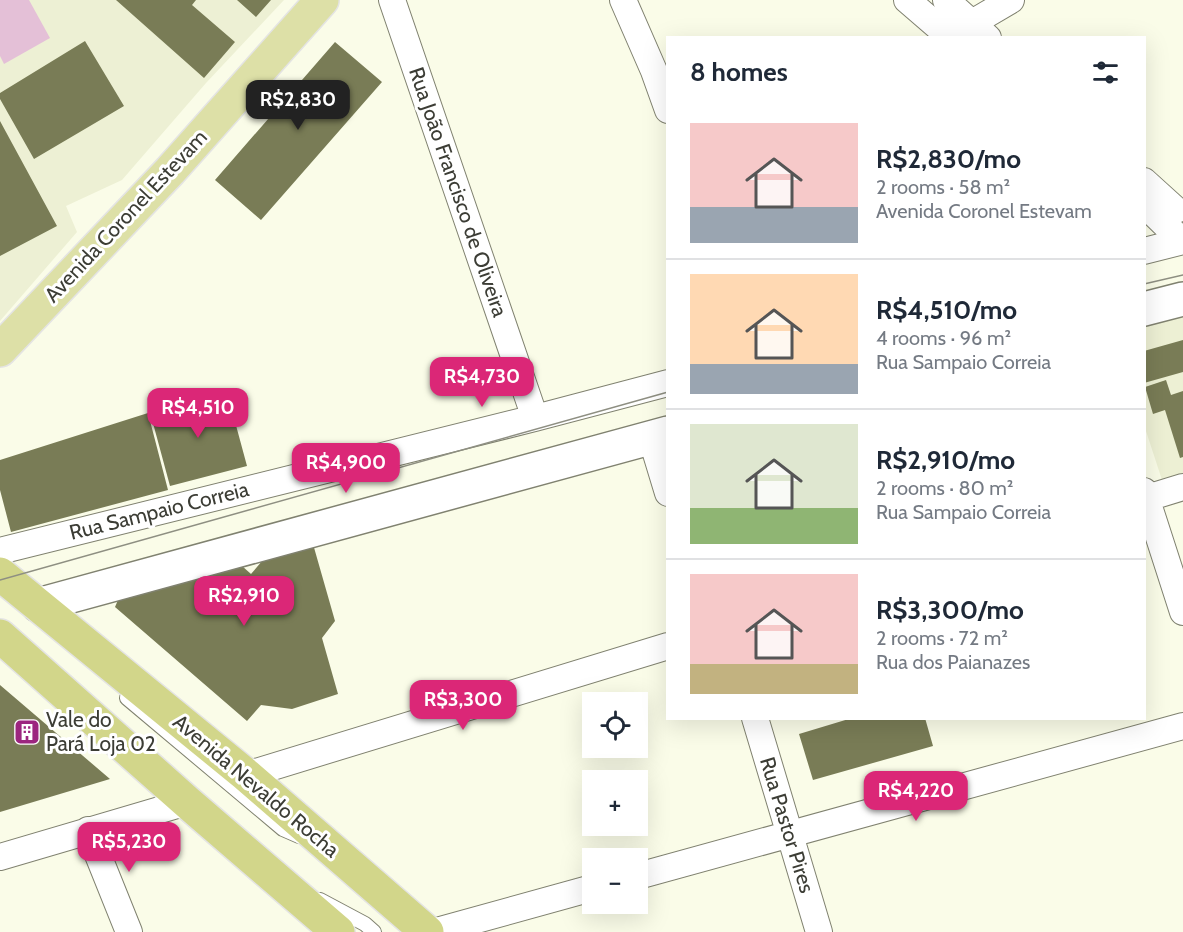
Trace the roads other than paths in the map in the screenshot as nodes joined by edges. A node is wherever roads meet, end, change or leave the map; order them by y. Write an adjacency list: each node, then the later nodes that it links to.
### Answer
1 (322, 0): 15 (main road, Avenida Coronel Estevam)
2 (393, 0): 17 (street, Rua João Francisco de Oliveira)
3 (622, 0): 8 (street)
4 (907, 0): 7 (street)
5 (946, 0): 7 (street)
6 (1011, 0): 7 (street)
7 (966, 34)
8 (666, 104)
9 (1146, 184): 11 (street)
10 (1146, 205): 11 (street)
11 (1183, 233): 12 (street)
12 (1146, 250)
13 (1183, 299): 14 (main road)
14 (1146, 308)
15 (0, 350)
16 (666, 383): 17 (street, Rua Sampaio Correia)
17 (535, 418): 23 (street, Rua Sampaio Correia)
18 (659, 435): 19 (street); 26 (main road)
19 (666, 480)
20 (1183, 487): 21 (street)
21 (1146, 496)
22 (1146, 499): 25 (street)
23 (0, 551)
24 (0, 574): 26 (highway, Avenida Nevaldo Rocha)
25 (1183, 612)
26 (50, 614): 31 (highway, Avenida Nevaldo Rocha); 35 (lane)
27 (0, 636): 32 (highway)
28 (666, 647): 31 (street)
29 (756, 720): 34 (street, Rua Pastor Pires)
30 (1183, 726): 34 (street)
31 (246, 775): 35 (highway, Avenida Nevaldo Rocha)
32 (187, 802): 33 (street); 37 (highway)
33 (88, 830): 36 (street); 40 (street)
34 (791, 834): 38 (street); 45 (street, Rua Pastor Pires)
35 (333, 851): 43 (highway, Avenida Nevaldo Rocha)
36 (0, 857)
37 (266, 870): 41 (highway); 42 (lane)
38 (648, 873)
39 (582, 891): 44 (street)
40 (129, 932)
41 (338, 932)
42 (374, 932)
43 (427, 932)
44 (433, 932)
45 (819, 932)

